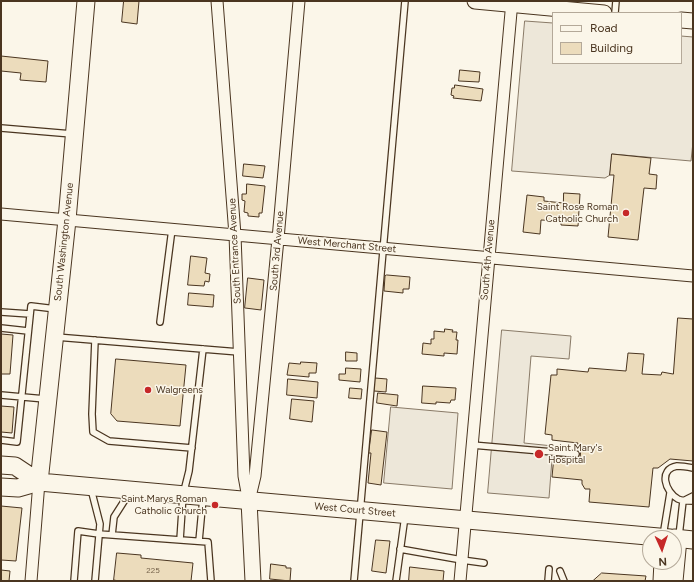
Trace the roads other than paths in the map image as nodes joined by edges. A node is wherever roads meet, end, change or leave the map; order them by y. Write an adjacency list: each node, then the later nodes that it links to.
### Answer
1 (86, 1): 13 (main road, South Washington Avenue)
2 (217, 1): 17 (street, South Entrance Avenue)
3 (299, 1): 18 (street, South 3rd Avenue)
4 (405, 1): 19 (lane)
5 (475, 1): 7 (main road)
6 (616, 1): 9 (lane)
7 (512, 3): 8 (main road); 20 (street, South 4th Avenue)
8 (595, 12)
9 (615, 12)
10 (682, 20): 11 (main road)
11 (693, 21)
12 (1, 128): 13 (lane)
13 (74, 134): 15 (main road, South Washington Avenue)
14 (1, 214): 15 (street, West Merchant Street)
15 (67, 220): 16 (street, West Merchant Street); 22 (main road, South Washington Avenue)
16 (172, 229): 17 (street, West Merchant Street); 25 (lane)
17 (235, 235): 18 (street, West Merchant Street); 31 (street, South Entrance Avenue)
18 (278, 239): 19 (street, West Merchant Street); 49 (street, South 3rd Avenue)
19 (383, 248): 20 (street, West Merchant Street); 52 (lane)
20 (488, 257): 21 (street, West Merchant Street); 36 (street, South 4th Avenue)
21 (693, 276)
22 (57, 309): 24 (lane); 28 (main road, South Washington Avenue)
23 (1, 312): 24 (lane)
24 (30, 314): 27 (lane)
25 (160, 322)
26 (1, 328): 27 (lane)
27 (28, 331): 33 (lane)
28 (54, 336): 29 (lane); 34 (main road, South Washington Avenue)
29 (95, 340): 30 (lane); 37 (lane)
30 (204, 349): 31 (lane); 37 (lane)
31 (239, 352): 49 (street, South Entrance Avenue)
32 (1, 395): 33 (lane)
33 (21, 397): 34 (lane); 35 (lane)
34 (48, 400): 41 (main road, South Washington Avenue)
35 (1, 440)
36 (472, 445): 38 (lane); 54 (street, South 4th Avenue)
37 (192, 448): 46 (lane)
38 (576, 454)
39 (1, 465): 41 (main road, West Court Street)
40 (693, 468): 45 (lane)
41 (39, 482): 42 (main road, West Court Street); 43 (main road, West Court Street); 69 (street)
42 (1, 487)
43 (91, 487): 44 (main road, West Court Street); 57 (lane)
44 (131, 490): 46 (main road, West Court Street); 58 (lane)
45 (670, 493): 50 (lane); 55 (lane)
46 (183, 495): 48 (main road, West Court Street); 60 (lane)
47 (693, 496): 50 (lane)
48 (204, 497): 49 (main road, West Court Street); 61 (lane)
49 (249, 501): 52 (main road, West Court Street); 73 (main road)
50 (683, 501): 51 (lane); 56 (lane)
51 (693, 501)
52 (360, 510): 53 (main road, West Court Street); 74 (lane)
53 (405, 514): 54 (main road, West Court Street); 62 (lane)
54 (465, 519): 59 (main road, West Court Street); 63 (street, South 4th Avenue)
55 (673, 530)
56 (676, 530)
57 (99, 534): 58 (lane); 70 (lane); 71 (lane)
58 (112, 535): 60 (lane)
59 (642, 535)
60 (180, 540): 61 (lane)
61 (199, 541): 72 (lane)
62 (400, 549): 63 (lane); 75 (lane)
63 (462, 560): 64 (lane); 76 (street, South 4th Avenue)
64 (484, 563)
65 (549, 570): 77 (lane)
66 (662, 570): 79 (main road)
67 (675, 570): 80 (main road)
68 (560, 571): 78 (lane)
69 (31, 581)
70 (74, 581)
71 (95, 581)
72 (211, 581)
73 (253, 581)
74 (354, 581)
75 (396, 581)
76 (460, 581)
77 (548, 581)
78 (564, 581)
79 (661, 581)
80 (675, 581)

